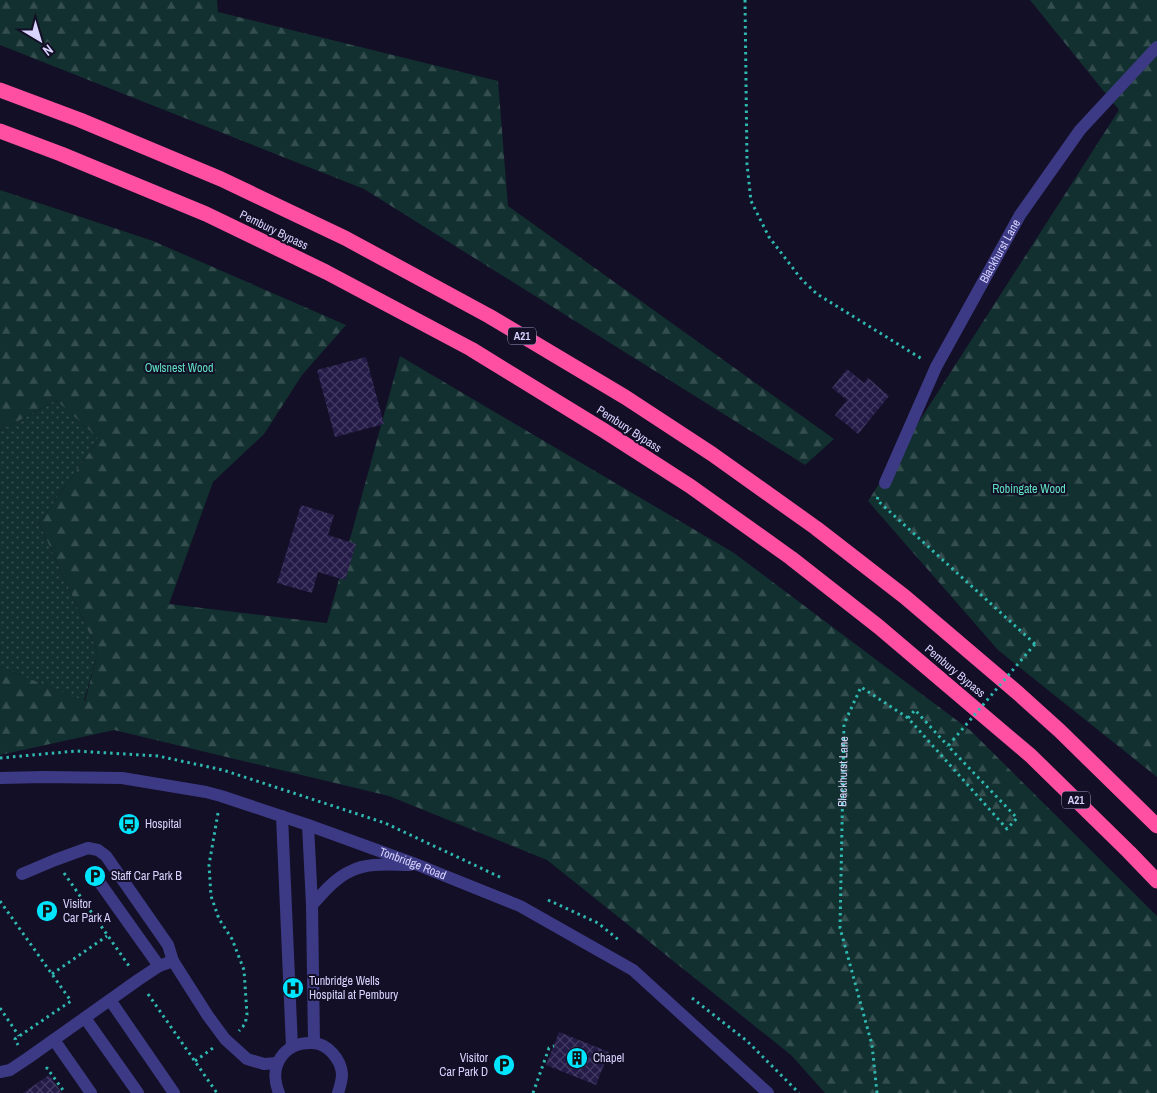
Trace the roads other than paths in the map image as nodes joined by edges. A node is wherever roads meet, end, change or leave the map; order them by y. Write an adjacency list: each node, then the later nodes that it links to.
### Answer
1 (1157, 47): 4 (street, Blackhurst Lane)
2 (0, 90): 8 (highway, Pembury Bypass / A21)
3 (0, 131): 12 (highway, Pembury Bypass / A21)
4 (885, 483)
5 (0, 778): 6 (street, Tonbridge Road)
6 (282, 816): 7 (street, Tonbridge Road); 20 (street)
7 (308, 825): 9 (street, Tonbridge Road); 13 (street)
8 (1157, 826)
9 (418, 865): 13 (street); 28 (street, Tonbridge Road)
10 (22, 874): 14 (street)
11 (95, 876): 15 (street)
12 (1157, 881)
13 (312, 905): 19 (street)
14 (173, 961): 15 (street); 21 (street)
15 (159, 966): 16 (street)
16 (110, 1000): 17 (street); 25 (street)
17 (85, 1018): 18 (street); 24 (street)
18 (54, 1040): 22 (street); 23 (street)
19 (314, 1042): 20 (street); 27 (street)
20 (292, 1047): 21 (street)
21 (277, 1063): 26 (street)
22 (0, 1072)
23 (91, 1093)
24 (138, 1093)
25 (174, 1093)
26 (279, 1093)
27 (338, 1093)
28 (768, 1093)

